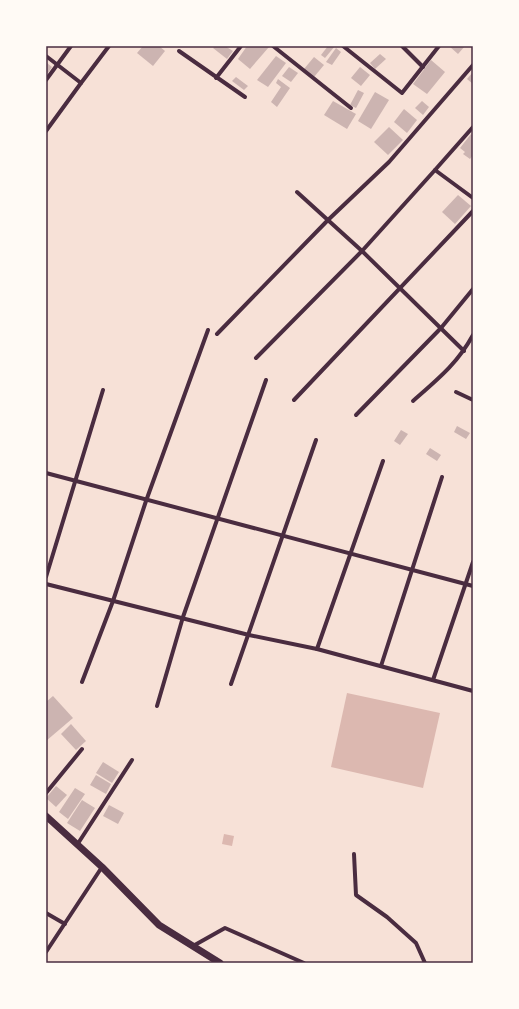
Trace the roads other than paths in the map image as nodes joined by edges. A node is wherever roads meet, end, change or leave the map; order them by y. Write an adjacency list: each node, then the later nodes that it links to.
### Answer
1 (71, 46): 10 (street)
2 (109, 46): 15 (street)
3 (241, 46): 13 (street)
4 (273, 46): 17 (street)
5 (343, 46): 12 (street)
6 (402, 46): 12 (street)
7 (439, 46): 12 (street)
8 (179, 51): 13 (street)
9 (46, 56): 10 (street)
10 (58, 65): 14 (street); 15 (street)
11 (473, 65): 24 (street)
12 (423, 67)
13 (216, 78): 16 (street)
14 (46, 80)
15 (81, 83): 19 (street)
16 (245, 97)
17 (351, 108)
18 (472, 130): 20 (street)
19 (46, 131)
20 (435, 170): 22 (street); 25 (street)
21 (297, 192): 24 (street)
22 (473, 198)
23 (473, 211): 26 (street)
24 (328, 220): 25 (street); 30 (street)
25 (362, 252): 26 (street); 33 (street)
26 (400, 288): 28 (street); 38 (street)
27 (473, 289): 28 (street)
28 (441, 328): 32 (street); 40 (street)
29 (208, 330): 46 (street)
30 (217, 334)
31 (473, 335): 32 (street)
32 (464, 351): 39 (street)
33 (256, 358)
34 (266, 380): 47 (street)
35 (102, 390): 45 (street)
36 (456, 392): 37 (street)
37 (473, 399)
38 (294, 400)
39 (413, 401)
40 (356, 415)
41 (316, 440): 48 (street)
42 (382, 461): 49 (street)
43 (46, 473): 45 (street)
44 (442, 477): 51 (street)
45 (75, 480): 46 (street); 52 (street)
46 (146, 501): 47 (street); 56 (street)
47 (218, 519): 48 (street); 57 (street)
48 (282, 536): 49 (street); 58 (street)
49 (350, 554): 51 (street); 59 (street)
50 (473, 562): 54 (street)
51 (412, 571): 54 (street); 60 (street)
52 (46, 577)
53 (46, 584): 56 (street)
54 (466, 584): 55 (street); 61 (street)
55 (473, 586)
56 (112, 601): 57 (street); 62 (street)
57 (183, 617): 58 (street); 65 (street)
58 (250, 635): 59 (street); 63 (street)
59 (317, 649): 60 (street)
60 (381, 666): 61 (street)
61 (433, 680): 64 (street)
62 (82, 682)
63 (231, 684)
64 (473, 691)
65 (157, 706)
66 (82, 749): 68 (street)
67 (132, 760): 70 (street)
68 (46, 793)
69 (46, 816): 70 (street)
70 (77, 845): 72 (street)
71 (354, 854): 79 (street)
72 (102, 867): 74 (street); 75 (street)
73 (46, 913): 74 (street)
74 (65, 924): 76 (street)
75 (193, 946): 77 (street); 78 (street)
76 (46, 952)
77 (220, 963)
78 (304, 963)
79 (425, 963)

